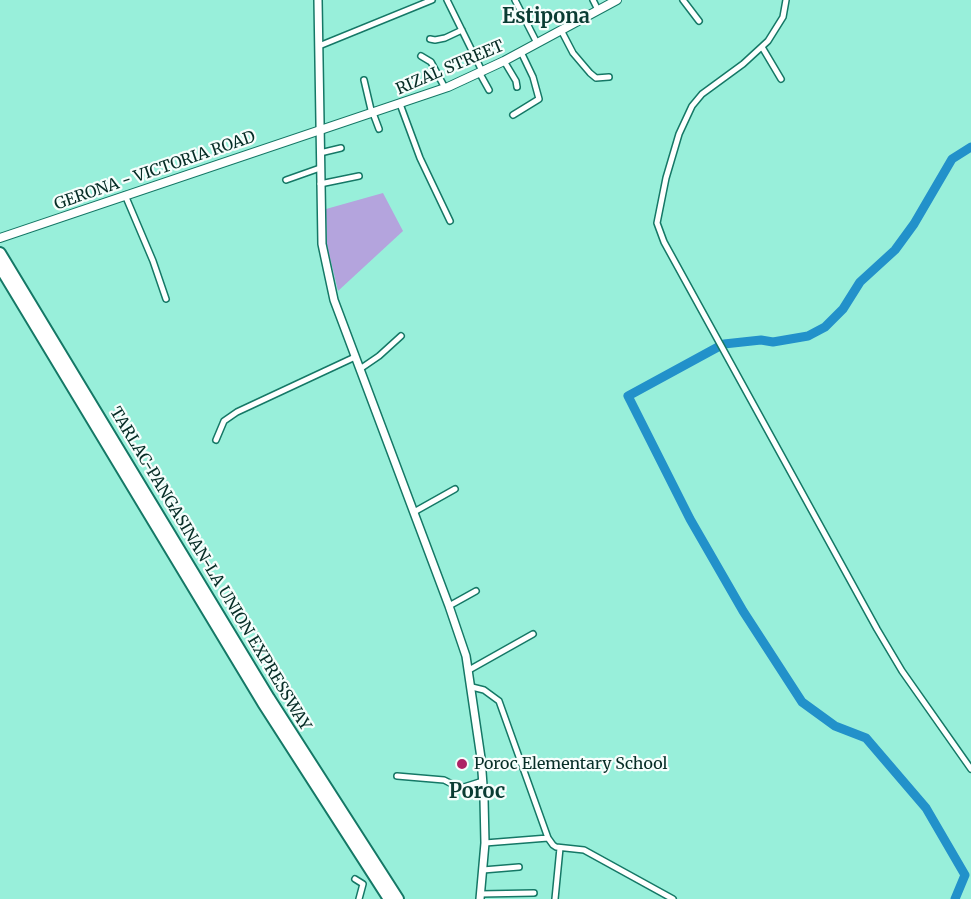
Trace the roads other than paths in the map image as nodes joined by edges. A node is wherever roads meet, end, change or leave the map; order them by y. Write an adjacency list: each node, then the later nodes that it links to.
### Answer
1 (318, 0): 15 (street)
2 (432, 0): 15 (street)
3 (447, 0): 11 (street)
4 (515, 0): 14 (street)
5 (593, 0): 9 (street)
6 (617, 0): 9 (main road, RIZAL STREET)
7 (683, 0): 10 (street)
8 (786, 0): 16 (street)
9 (598, 10): 12 (main road, RIZAL STREET)
10 (699, 21)
11 (462, 30): 13 (street); 20 (street)
12 (561, 30): 14 (main road, RIZAL STREET); 21 (street)
13 (429, 39)
14 (537, 43): 17 (main road, RIZAL STREET)
15 (319, 46): 31 (street)
16 (762, 47): 22 (street); 55 (street)
17 (521, 52): 19 (main road, RIZAL STREET); 29 (street)
18 (421, 56): 25 (street)
19 (504, 61): 20 (main road, RIZAL STREET); 24 (street)
20 (481, 72): 25 (main road, RIZAL STREET); 26 (street)
21 (609, 77)
22 (781, 79)
23 (364, 80): 28 (street)
24 (517, 87)
25 (445, 88): 27 (main road, RIZAL STREET)
26 (489, 90)
27 (400, 104): 28 (main road, RIZAL STREET); 39 (street)
28 (372, 114): 30 (street); 31 (main road, RIZAL STREET)
29 (513, 115)
30 (380, 129)
31 (319, 131): 33 (street); 38 (main road, GERONA - VICTORIA ROAD)
32 (341, 148): 33 (street)
33 (320, 153): 34 (street)
34 (320, 168): 36 (street); 37 (street)
35 (359, 176): 37 (street)
36 (286, 180)
37 (320, 184): 45 (street)
38 (125, 195): 40 (main road, GERONA - VICTORIA ROAD); 43 (street)
39 (450, 221)
40 (0, 238)
41 (0, 253): 68 (highway, TARLAC-PANGASINAN-LA UNION EXPRESSWAY)
42 (0, 267): 67 (highway, TARLAC-PANGASINAN-LA UNION EXPRESSWAY)
43 (166, 299)
44 (401, 336): 46 (street)
45 (355, 357): 46 (street); 47 (street)
46 (360, 369): 49 (street)
47 (216, 440)
48 (455, 489): 49 (street)
49 (414, 512): 51 (street)
50 (476, 591): 51 (street)
51 (449, 606): 53 (street)
52 (533, 634): 53 (street)
53 (469, 670): 54 (street)
54 (472, 687): 57 (street); 58 (street)
55 (971, 769)
56 (397, 776): 57 (street)
57 (483, 781): 59 (street)
58 (548, 838): 59 (street); 60 (street)
59 (485, 843): 62 (street)
60 (560, 848): 69 (street); 70 (street)
61 (519, 867): 62 (street)
62 (483, 870): 65 (street)
63 (355, 879): 66 (street)
64 (534, 892): 65 (street)
65 (480, 897)
66 (359, 899)
67 (389, 899)
68 (398, 899)
69 (555, 899)
70 (673, 899)

